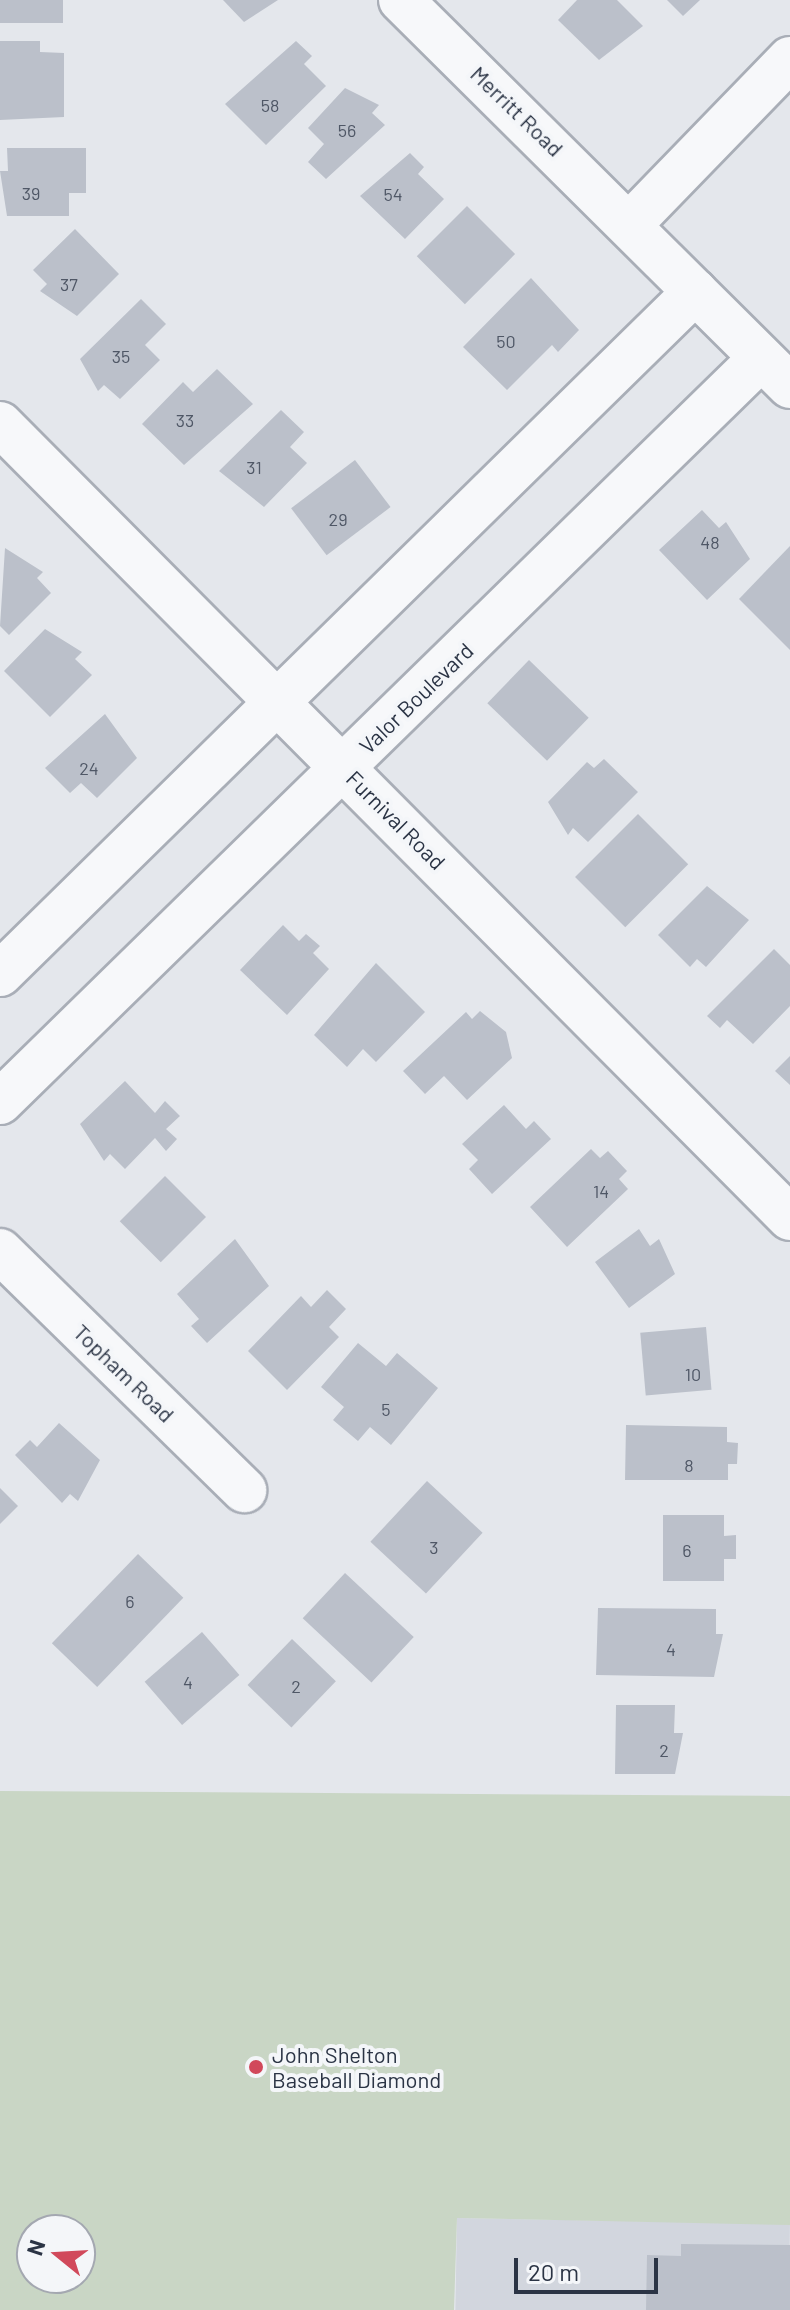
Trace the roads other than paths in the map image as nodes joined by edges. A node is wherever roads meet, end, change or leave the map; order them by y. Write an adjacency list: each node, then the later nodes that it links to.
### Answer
1 (401, 0): 3 (street, Merritt Road)
2 (790, 59): 3 (street)
3 (632, 222): 4 (street, Merritt Road)
4 (695, 292): 5 (street, Merritt Road); 7 (street)
5 (775, 372): 8 (street, Valor Boulevard)
6 (0, 424): 7 (street, Furnival Road)
7 (282, 702): 8 (street, Furnival Road); 9 (street)
8 (344, 768): 10 (street, Valor Boulevard); 11 (street, Furnival Road)
9 (0, 974)
10 (0, 1102)
11 (790, 1218)
12 (1, 1255): 13 (street, Topham Road)
13 (244, 1490)

